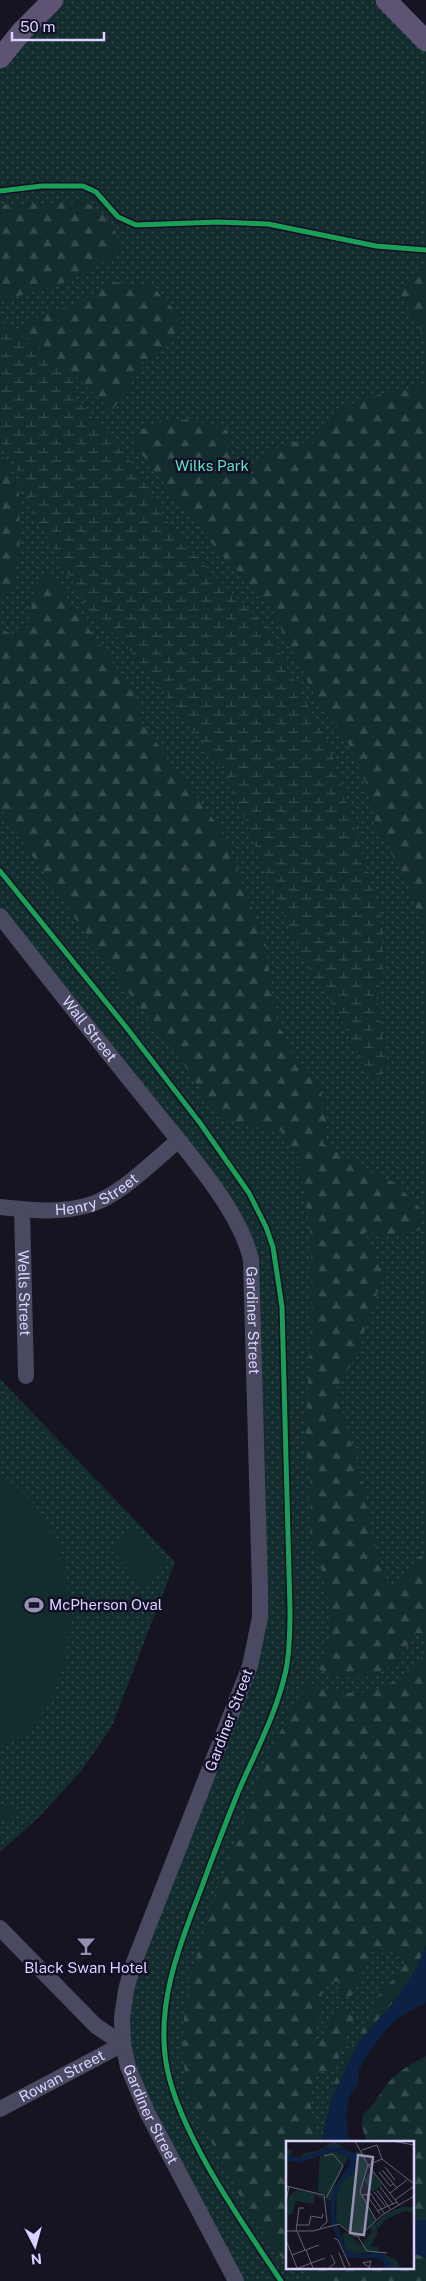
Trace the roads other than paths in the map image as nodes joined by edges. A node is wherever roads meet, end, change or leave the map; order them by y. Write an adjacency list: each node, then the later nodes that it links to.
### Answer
1 (53, 0): 4 (main road)
2 (386, 0): 3 (main road)
3 (426, 42)
4 (0, 58)
5 (0, 916): 6 (street, Wall Street)
6 (178, 1141): 8 (street, Henry Street); 11 (street, Gardiner Street)
7 (0, 1207): 8 (street, Henry Street)
8 (22, 1209): 9 (street, Wells Street)
9 (26, 1376)
10 (0, 1928): 11 (street)
11 (123, 2044): 12 (street, Rowan Street); 13 (street, Gardiner Street)
12 (0, 2109)
13 (236, 2281)

